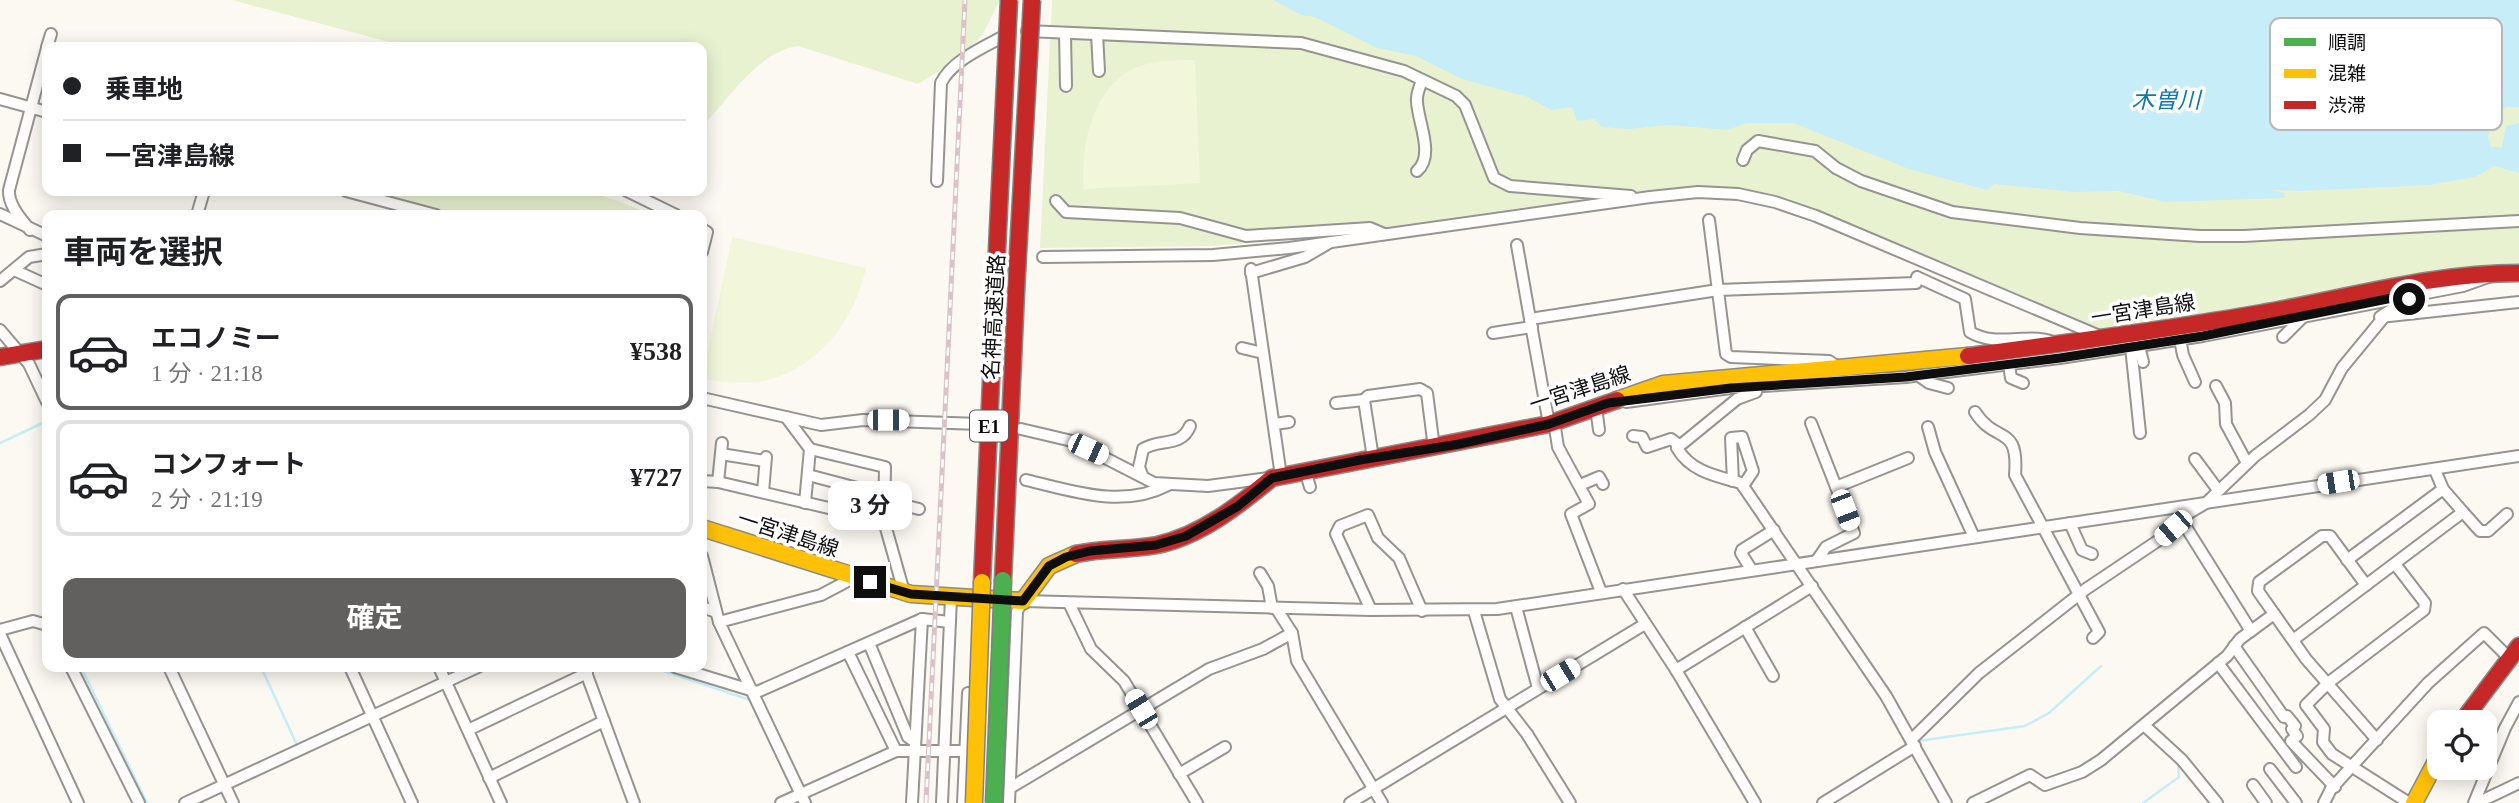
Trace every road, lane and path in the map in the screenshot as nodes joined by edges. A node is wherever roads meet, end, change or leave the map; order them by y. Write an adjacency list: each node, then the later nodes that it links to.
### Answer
1 (1009, 0): 217 (main road, 名神高速道路 / E1, bridge)
2 (1032, 0): 218 (main road, 名神高速道路 / E1, bridge)
3 (1065, 33): 5 (street); 10 (street); 16 (street)
4 (51, 34): 6 (street)
5 (1097, 34): 8 (street); 9 (street)
6 (49, 42)
7 (42, 66): 12 (street)
8 (1099, 71)
9 (1422, 80): 15 (street); 19 (street)
10 (1066, 86)
11 (0, 99): 12 (street)
12 (31, 107): 13 (street); 26 (street)
13 (42, 110)
14 (1743, 160): 25 (street)
15 (1417, 171)
16 (937, 181)
17 (365, 196): 21 (street)
18 (637, 196): 22 (street)
19 (1638, 199): 28 (street); 47 (street)
20 (1056, 201): 28 (street)
21 (417, 210)
22 (666, 210)
23 (0, 214): 26 (street)
24 (1709, 220): 38 (street)
25 (2519, 221)
26 (30, 230): 27 (street)
27 (42, 234)
28 (1385, 235): 29 (street)
29 (1329, 243): 32 (street); 53 (street)
30 (1517, 245): 43 (street)
31 (42, 255): 33 (street)
32 (1043, 257)
33 (14, 270): 36 (street); 37 (street)
34 (2519, 273): 35 (main road, 一宮津島線)
35 (2494, 275): 39 (street); 47 (main road, 一宮津島線)
36 (0, 281)
37 (42, 283)
38 (1718, 290): 43 (street); 49 (street); 58 (street)
39 (2412, 294): 41 (street); 42 (street)
40 (2519, 302): 42 (street)
41 (2304, 316): 46 (street); 48 (street)
42 (2384, 317): 90 (street)
43 (1531, 323): 45 (street); 73 (street)
44 (0, 330): 54 (street)
45 (1493, 332)
46 (2283, 337)
47 (2104, 338): 49 (main road, 一宮津島線)
48 (2180, 339): 50 (street); 60 (street)
49 (2058, 344): 58 (main road, 一宮津島線)
50 (2135, 347): 56 (street); 57 (street); 81 (street)
51 (1242, 348): 53 (street)
52 (42, 350): 54 (main road)
53 (1263, 353): 77 (street)
54 (21, 354): 55 (main road); 65 (street)
55 (0, 357)
56 (2143, 362)
57 (2009, 365): 59 (street); 61 (street)
58 (1841, 368): 70 (main road, 一宮津島線)
59 (1920, 376): 63 (street); 64 (street)
60 (2195, 382)
61 (2023, 383)
62 (2216, 386): 90 (street)
63 (1761, 387): 70 (street); 83 (street)
64 (1948, 388)
65 (42, 393)
66 (707, 398): 71 (street)
67 (1364, 400): 68 (street); 84 (street); 87 (street)
68 (1336, 403)
69 (1975, 412): 118 (street)
70 (1600, 415): 73 (main road, 一宮津島線); 74 (street)
71 (786, 418): 76 (street); 85 (street)
72 (1289, 422): 77 (street)
73 (1552, 423): 84 (main road, 一宮津島線); 102 (street)
74 (1610, 423)
75 (1811, 423): 104 (street)
76 (980, 424)
77 (1274, 424): 95 (street)
78 (1190, 426): 94 (street)
79 (1928, 426): 121 (street)
80 (1021, 429): 94 (street)
81 (2140, 433)
82 (1633, 436): 83 (street)
83 (1679, 445): 99 (street)
84 (1434, 448): 87 (main road, 一宮津島線)
85 (810, 449): 93 (street); 108 (street)
86 (2519, 456): 92 (street)
87 (1373, 458): 91 (main road, 一宮津島線)
88 (1908, 458): 104 (street)
89 (2195, 459): 106 (street)
90 (2247, 463): 106 (street)
91 (1305, 470): 95 (main road, 一宮津島線); 103 (street)
92 (2435, 470): 105 (street); 110 (street)
93 (808, 475): 108 (street); 109 (street)
94 (1143, 477): 101 (street)
95 (1277, 477): 101 (street); 139 (main road, 一宮津島線)
96 (1026, 480): 101 (street)
97 (707, 481): 98 (street)
98 (718, 482): 107 (street); 107 (street)
99 (1738, 483): 99 (street); 120 (street)
100 (1603, 484): 102 (street)
101 (1168, 485)
102 (1580, 485): 135 (street)
103 (1310, 487)
104 (1836, 487): 123 (street)
105 (2443, 489): 113 (street); 124 (street)
106 (2218, 490): 110 (street)
107 (763, 492): 109 (street)
108 (884, 498): 112 (street); 116 (street)
109 (805, 503): 116 (street)
110 (2206, 503): 111 (street); 115 (street)
111 (2174, 508): 115 (street); 117 (street)
112 (919, 509)
113 (2463, 512): 114 (street); 126 (street)
114 (2507, 514)
115 (2181, 520): 137 (street); 154 (street)
116 (884, 522): 134 (street)
117 (2070, 523): 118 (street); 122 (street)
118 (2044, 528): 121 (street); 137 (street)
119 (707, 530): 130 (main road, 一宮津島線)
120 (1774, 530): 125 (street); 127 (street)
121 (1974, 537): 123 (street)
122 (2092, 554)
123 (1817, 560): 125 (street)
124 (2347, 560): 131 (street); 147 (street)
125 (1797, 563): 127 (street); 132 (street)
126 (2395, 564): 131 (street); 175 (street)
127 (1751, 569): 133 (street)
128 (1260, 573): 142 (street)
129 (707, 575): 148 (street)
130 (855, 577): 134 (main road, 一宮津島線); 148 (street)
131 (2366, 584): 158 (street)
132 (1812, 586): 153 (street); 187 (street)
133 (1623, 589): 135 (street); 152 (street)
134 (904, 592): 136 (main road, 一宮津島線)
135 (1601, 592): 141 (street)
136 (951, 597): 138 (main road, 一宮津島線); 151 (street)
137 (2078, 597): 157 (street); 187 (street)
138 (972, 599): 139 (main road, 一宮津島線); 191 (street)
139 (1023, 601): 140 (street); 203 (street)
140 (1069, 603): 142 (street); 180 (street)
141 (1516, 607): 146 (street); 176 (street)
142 (1274, 608): 144 (street); 156 (street)
143 (707, 610): 148 (street)
144 (1371, 610): 145 (street); 145 (street)
145 (1422, 611): 146 (street)
146 (1474, 611): 179 (street)
147 (2274, 614): 154 (street); 158 (street)
148 (718, 617): 177 (street)
149 (922, 619): 151 (street); 159 (street); 188 (street)
150 (42, 622): 155 (street)
151 (950, 622): 192 (street)
152 (1645, 624): 164 (street); 176 (street)
153 (1745, 627): 164 (street); 173 (street)
154 (2251, 631): 160 (street)
155 (0, 632): 206 (street)
156 (1292, 633): 180 (street); 204 (street)
157 (2092, 638)
158 (2293, 640): 175 (street)
159 (869, 643): 161 (street); 188 (street)
160 (2234, 646): 163 (street); 202 (street)
161 (848, 652): 177 (street); 190 (street)
162 (2514, 652): 181 (main road); 186 (street)
163 (2218, 663): 184 (street); 194 (street)
164 (1676, 670): 224 (street)
165 (74, 672): 207 (street)
166 (171, 672): 200 (street)
167 (351, 672): 182 (street)
168 (442, 672): 174 (street)
169 (467, 672): 174 (street)
170 (582, 672): 185 (street)
171 (587, 672): 183 (street)
172 (691, 672): 177 (street)
173 (1773, 676)
174 (446, 681): 182 (street); 185 (street)
175 (2328, 683): 186 (street); 193 (street)
176 (1538, 688): 179 (street)
177 (751, 691): 205 (street)
178 (2519, 702): 234 (street)
179 (1507, 707): 204 (street); 223 (street)
180 (1141, 709): 196 (street); 203 (street)
181 (2471, 710)
182 (372, 716): 200 (street); 210 (street)
183 (604, 721): 197 (street); 212 (street)
184 (2145, 726): 227 (street); 228 (street)
185 (468, 730): 197 (street)
186 (2377, 740): 193 (street)
187 (1913, 743): 225 (street); 226 (street)
188 (915, 747): 190 (street); 192 (street); 214 (street)
189 (1225, 747): 196 (street)
190 (896, 751): 205 (street)
191 (965, 751): 192 (street); 216 (street)
192 (944, 753): 215 (street)
193 (2353, 765): 202 (street); 232 (street)
194 (2297, 766)
195 (2270, 769): 230 (street)
196 (1179, 774): 220 (street)
197 (489, 778): 211 (street)
198 (2427, 778): 233 (main road)
199 (2519, 783): 234 (street)
200 (224, 784): 208 (street); 209 (street)
201 (2253, 785): 229 (street)
202 (2335, 787): 231 (street)
203 (1010, 788): 219 (street)
204 (1374, 789): 221 (street); 222 (street)
205 (803, 799): 213 (street)
206 (78, 803)
207 (139, 803)
208 (185, 803)
209 (233, 803)
210 (412, 803)
211 (501, 803)
212 (634, 803)
213 (781, 803)
214 (912, 803)
215 (942, 803)
216 (963, 803)
217 (975, 803)
218 (994, 803)
219 (1009, 803)
220 (1197, 803)
221 (1350, 803)
222 (1382, 803)
223 (1570, 803)
224 (1755, 803)
225 (1823, 803)
226 (1946, 803)
227 (1973, 803)
228 (2217, 803)
229 (2266, 803)
230 (2296, 803)
231 (2324, 803)
232 (2409, 803)
233 (2414, 803)
234 (2475, 803)

